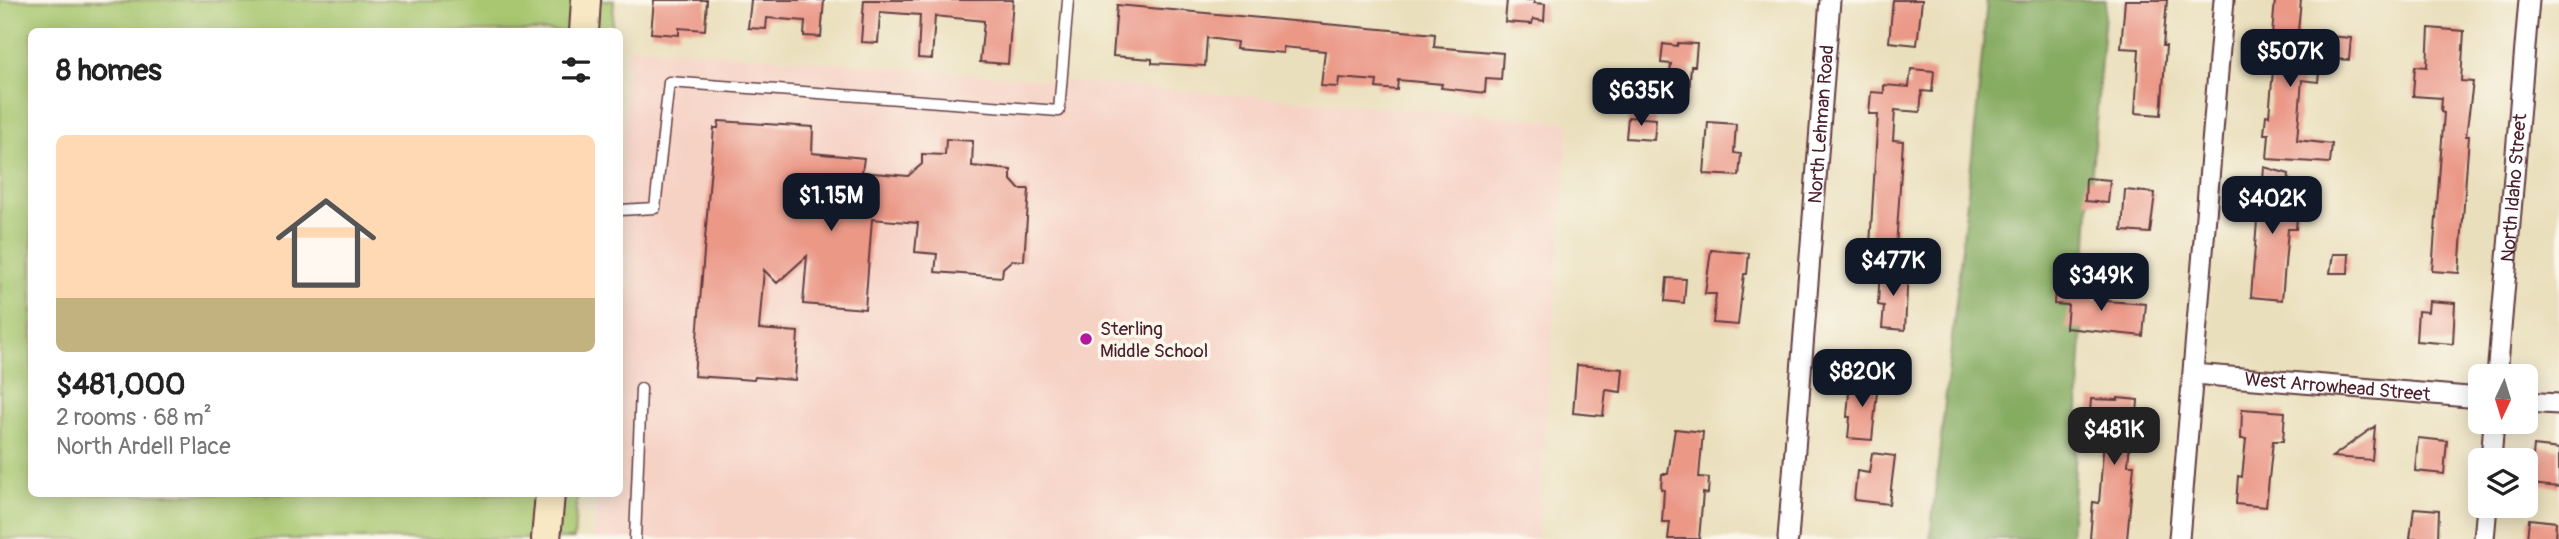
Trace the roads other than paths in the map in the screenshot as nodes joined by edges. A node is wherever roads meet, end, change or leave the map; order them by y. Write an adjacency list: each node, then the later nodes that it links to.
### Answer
1 (586, 0): 6 (main road)
2 (1068, 0): 7 (lane)
3 (1830, 0): 18 (street, North Lehman Road)
4 (2224, 0): 9 (street)
5 (2529, 0): 8 (street, North Idaho Street)
6 (584, 28)
7 (623, 210)
8 (2498, 364)
9 (2194, 374): 11 (street, West Arrowhead Street); 19 (street)
10 (641, 389): 17 (lane)
11 (2468, 397)
12 (2538, 403): 13 (street)
13 (2559, 404)
14 (550, 497): 16 (main road)
15 (2486, 518): 20 (street)
16 (546, 539)
17 (635, 539)
18 (1788, 539)
19 (2179, 539)
20 (2484, 539)

